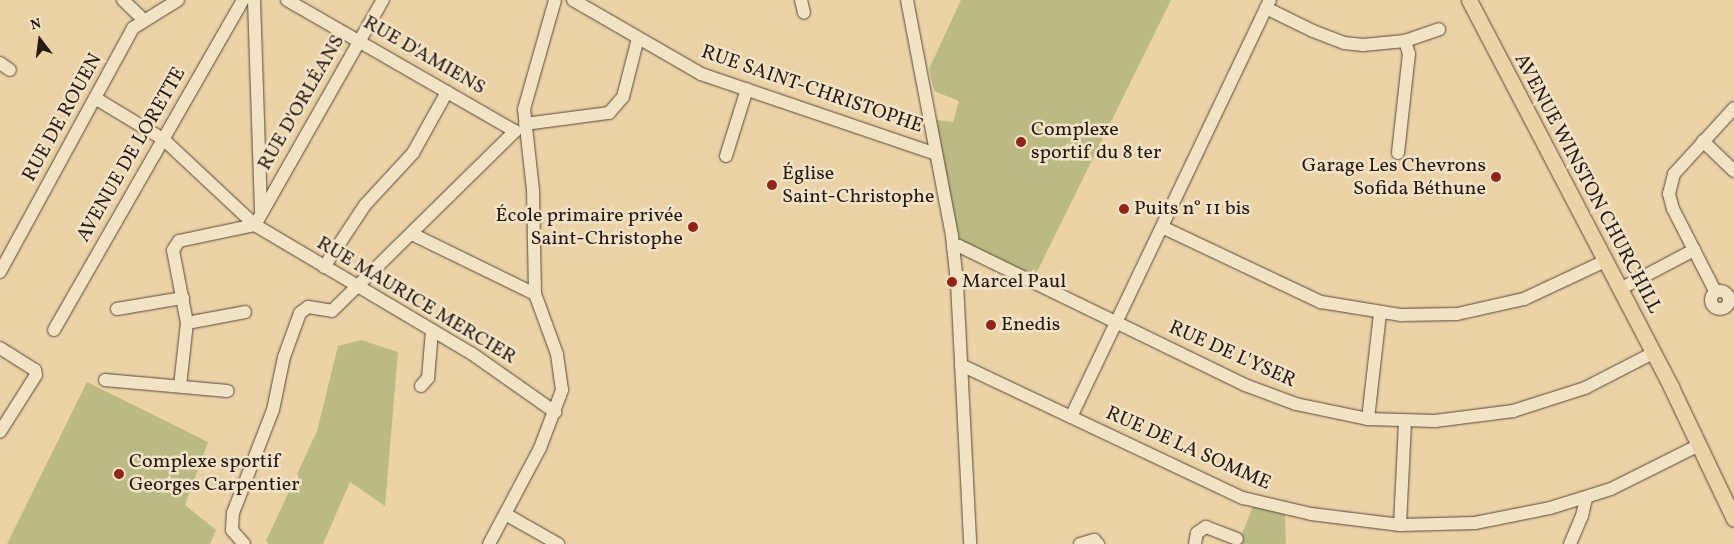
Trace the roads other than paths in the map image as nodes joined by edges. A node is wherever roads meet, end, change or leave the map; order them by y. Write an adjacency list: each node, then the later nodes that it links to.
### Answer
1 (124, 0): 12 (street)
2 (178, 0): 12 (street, RUE DE ROUEN)
3 (243, 0): 22 (street, AVENUE DE LORETTE)
4 (254, 0): 28 (street)
5 (287, 0): 15 (street, RUE D'AMIENS)
6 (383, 0): 15 (street, RUE D'ORLÉANS)
7 (555, 0): 21 (street)
8 (573, 0): 14 (street, RUE SAINT-CHRISTOPHE)
9 (907, 0): 25 (street)
10 (1469, 0): 34 (main road, AVENUE WINSTON CHURCHILL)
11 (1268, 4): 16 (street); 30 (street)
12 (144, 20): 19 (street, RUE DE ROUEN)
13 (1439, 29): 16 (street)
14 (638, 38): 17 (street, RUE SAINT-CHRISTOPHE); 21 (street)
15 (360, 41): 18 (street, RUE D'AMIENS); 28 (street, RUE D'ORLÉANS)
16 (1405, 41): 24 (street)
17 (747, 89): 25 (street, RUE SAINT-CHRISTOPHE); 26 (street)
18 (447, 92): 21 (street, RUE D'AMIENS); 35 (street)
19 (95, 98): 22 (street, RUE MAURICE MERCIER); 36 (street, RUE DE ROUEN)
20 (1734, 108): 23 (street)
21 (522, 128): 31 (street); 39 (street)
22 (163, 138): 29 (street, RUE MAURICE MERCIER); 47 (street, AVENUE DE LORETTE)
23 (1703, 141): 27 (street); 33 (street)
24 (1398, 153)
25 (936, 154): 32 (street)
26 (726, 156)
27 (1734, 171)
28 (261, 211): 29 (street, RUE D'ORLÉANS)
29 (255, 225): 35 (street, RUE MAURICE MERCIER); 41 (street)
30 (1162, 228): 44 (street); 45 (street)
31 (412, 234): 37 (street); 39 (street)
32 (953, 247): 45 (street, RUE DE L'YSER); 51 (street)
33 (1694, 250): 38 (street); 40 (street)
34 (1605, 261): 38 (main road, AVENUE WINSTON CHURCHILL); 44 (street)
35 (324, 267): 37 (street, RUE MAURICE MERCIER)
36 (0, 272)
37 (358, 286): 48 (street, RUE MAURICE MERCIER); 70 (street)
38 (1620, 289): 50 (main road, AVENUE WINSTON CHURCHILL)
39 (535, 294): 57 (street)
40 (1731, 294)
41 (183, 298): 42 (street); 46 (street)
42 (117, 309)
43 (246, 312): 46 (street)
44 (1380, 313): 59 (street)
45 (1117, 322): 58 (street); 59 (street, RUE DE L'YSER)
46 (187, 323): 53 (street)
47 (54, 330)
48 (432, 330): 54 (street); 57 (street, RUE MAURICE MERCIER)
49 (0, 348): 61 (street)
50 (1653, 353): 55 (main road, AVENUE WINSTON CHURCHILL); 60 (street, RUE DE L'YSER)
51 (961, 366): 58 (street, RUE DE LA SOMME); 73 (street)
52 (105, 380): 53 (street)
53 (180, 386): 56 (street)
54 (421, 386)
55 (1671, 386): 62 (main road, AVENUE WINSTON CHURCHILL); 63 (main road, AVENUE WINSTON CHURCHILL)
56 (228, 391)
57 (555, 412): 66 (street)
58 (1071, 417): 68 (street, RUE DE LA SOMME)
59 (1368, 419): 60 (street, RUE DE L'YSER)
60 (1404, 422): 68 (street)
61 (0, 432)
62 (1697, 446): 63 (main road, AVENUE WINSTON CHURCHILL); 64 (street, RUE DE LA SOMME); 67 (main road, AVENUE WINSTON CHURCHILL)
63 (1723, 478): 65 (main road, AVENUE WINSTON CHURCHILL)
64 (1586, 498): 68 (street, RUE DE LA SOMME); 77 (street)
65 (1734, 502)
66 (507, 515): 71 (street); 72 (street)
67 (1734, 520)
68 (1400, 525)
69 (1237, 539): 76 (street)
70 (244, 544)
71 (489, 544)
72 (558, 544)
73 (970, 544)
74 (1080, 544): 75 (street)
75 (1098, 544)
76 (1195, 544)
77 (1570, 544)

